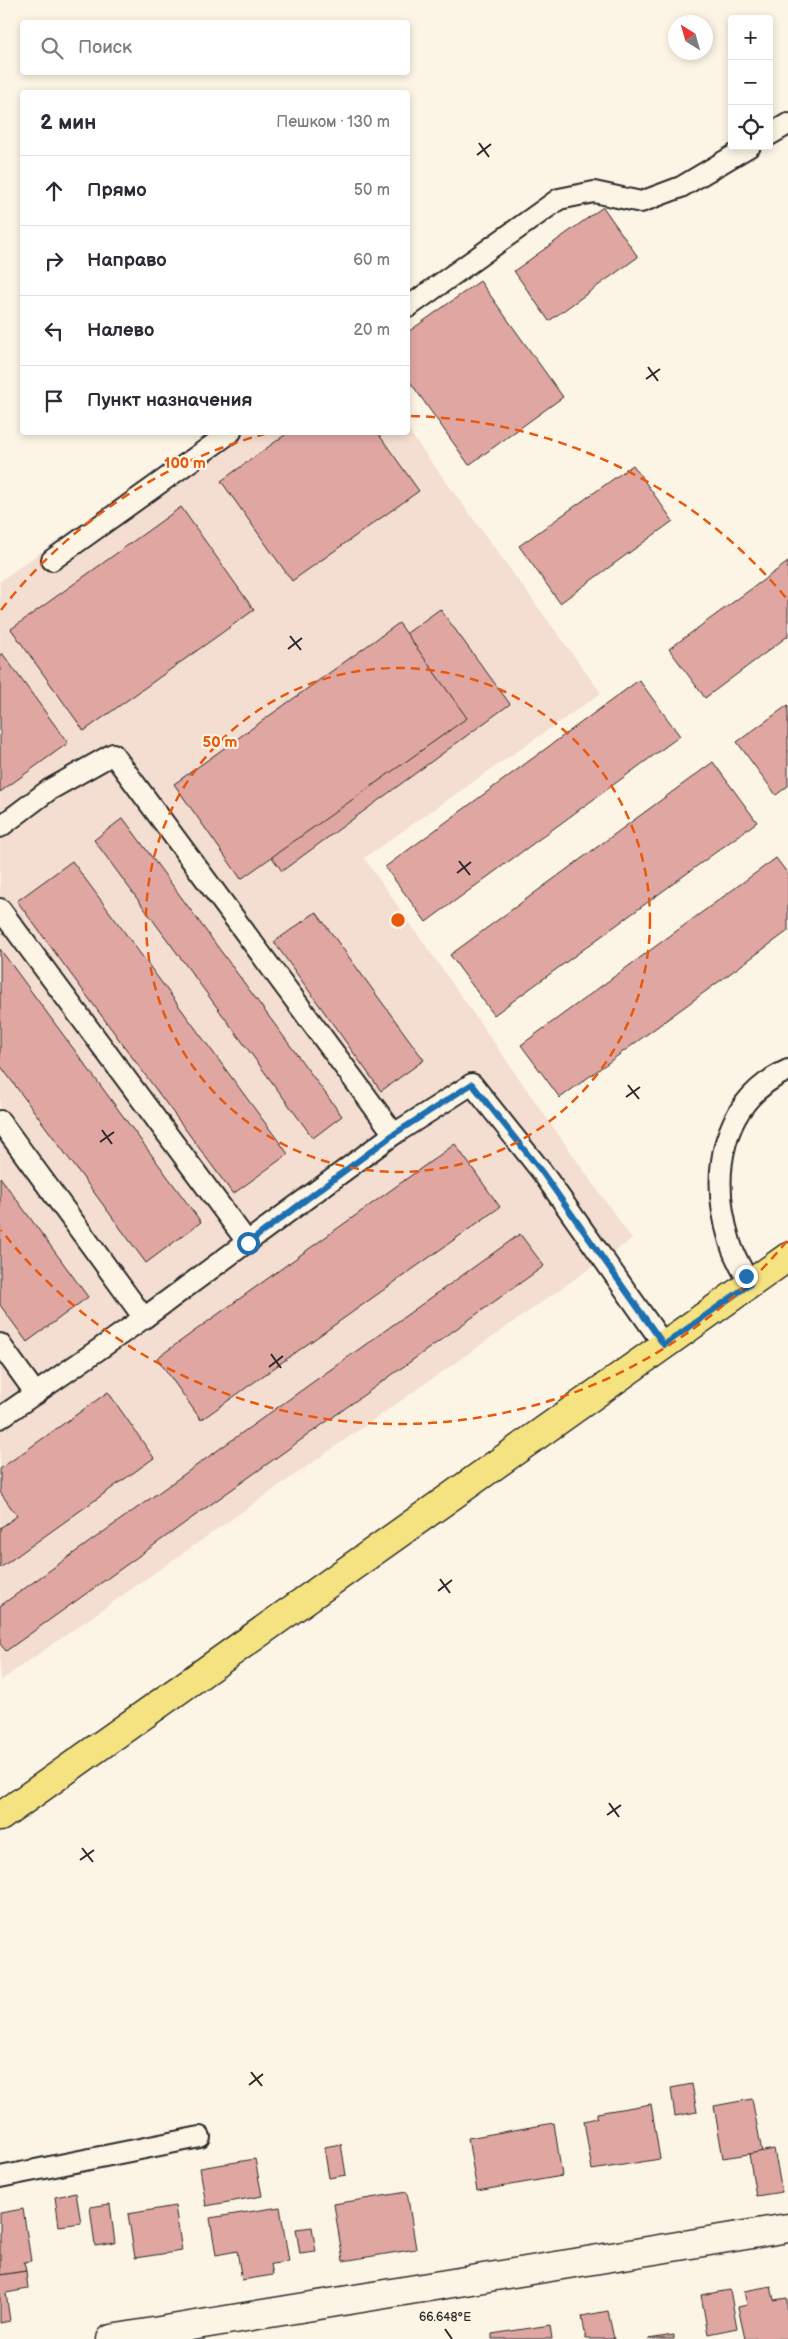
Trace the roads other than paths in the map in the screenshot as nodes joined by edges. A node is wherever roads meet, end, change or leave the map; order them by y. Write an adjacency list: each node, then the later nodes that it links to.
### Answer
1 (788, 124): 2 (lane)
2 (773, 133)
3 (743, 150): 4 (lane)
4 (410, 306)
5 (228, 435): 6 (lane)
6 (52, 560)
7 (0, 827): 11 (lane)
8 (0, 909): 12 (lane)
9 (788, 1070): 14 (lane)
10 (0, 1121): 15 (lane)
11 (394, 1134): 12 (lane); 17 (lane)
12 (248, 1243): 15 (lane)
13 (788, 1257): 14 (main road)
14 (750, 1284): 17 (main road)
15 (144, 1318): 18 (lane)
16 (0, 1344): 18 (lane)
17 (664, 1345): 20 (main road)
18 (36, 1394): 19 (lane)
19 (0, 1418)
20 (0, 1817)
21 (200, 2137): 22 (lane)
22 (0, 2177)
23 (788, 2228): 24 (street)
24 (111, 2339)

